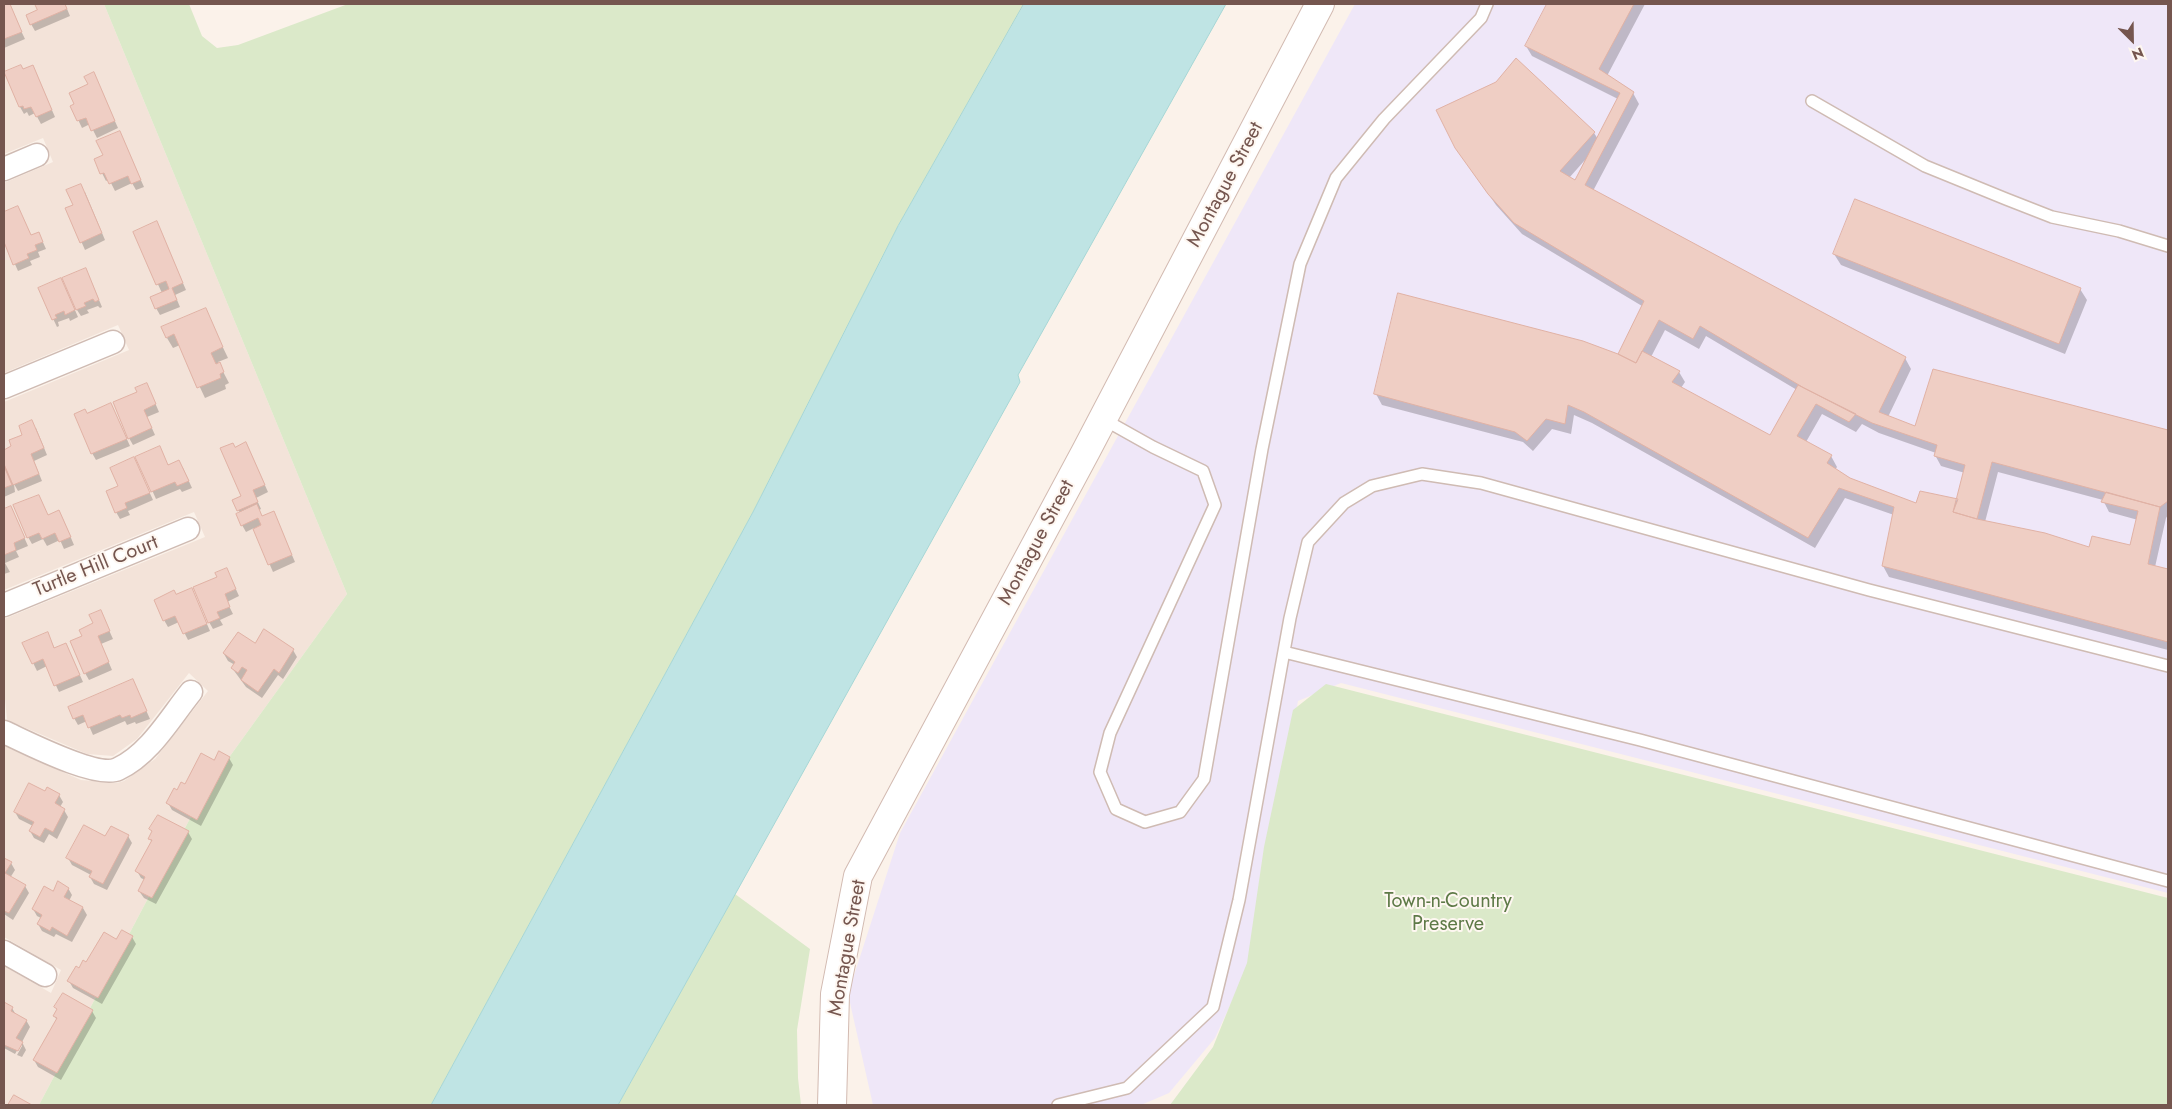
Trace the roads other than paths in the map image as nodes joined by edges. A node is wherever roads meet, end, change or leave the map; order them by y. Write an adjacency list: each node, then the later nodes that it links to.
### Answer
1 (1320, 4): 9 (street, Montague Street)
2 (1487, 4): 9 (lane)
3 (1812, 101): 6 (lane)
4 (37, 155): 5 (street)
5 (4, 169)
6 (2168, 246)
7 (113, 342): 8 (street)
8 (4, 388)
9 (1103, 419): 19 (street, Montague Street)
10 (188, 529): 11 (street, Turtle Hill Court)
11 (4, 605)
12 (1284, 652): 13 (lane); 16 (lane); 20 (lane)
13 (2168, 666)
14 (191, 692): 15 (street)
15 (4, 732)
16 (2168, 881)
17 (4, 952): 18 (street)
18 (45, 976)
19 (832, 1105)
20 (1058, 1105)

